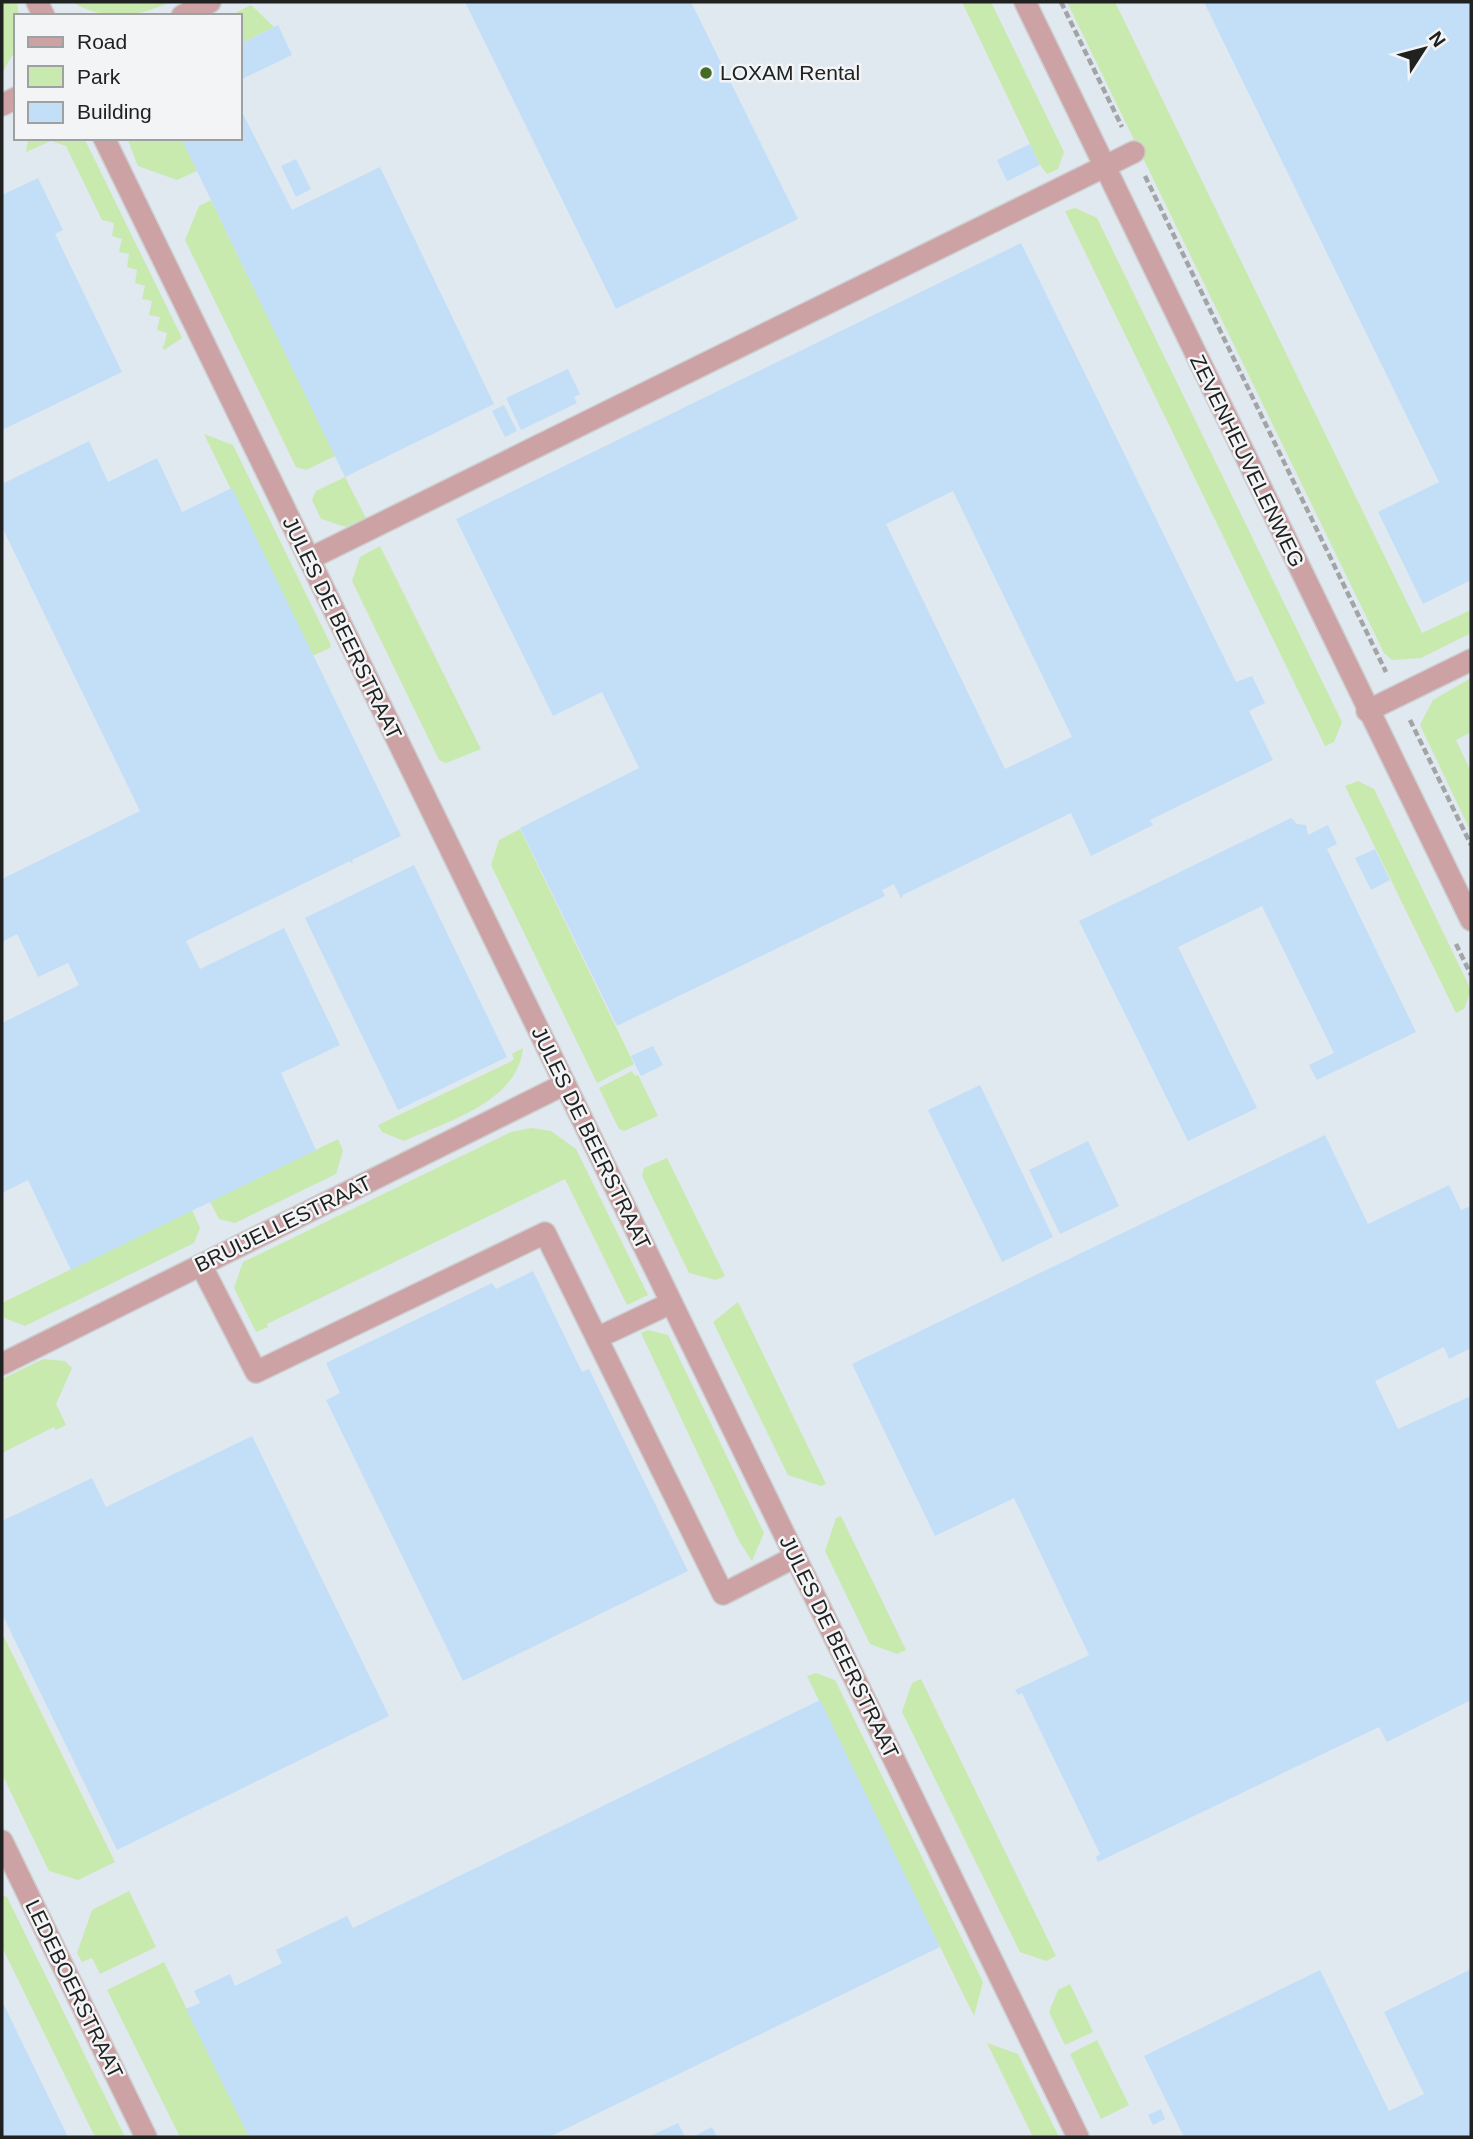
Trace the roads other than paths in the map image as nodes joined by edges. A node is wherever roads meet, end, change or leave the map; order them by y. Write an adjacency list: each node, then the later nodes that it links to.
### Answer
1 (210, 2): 3 (street)
2 (1025, 2): 6 (street, ZEVENHEUVELENWEG)
3 (186, 14)
4 (105, 140): 7 (street, JULES DE BEERSTRAAT)
5 (1134, 152): 6 (street)
6 (1104, 166): 7 (street); 9 (street, ZEVENHEUVELENWEG)
7 (309, 559): 11 (street, JULES DE BEERSTRAAT)
8 (1471, 660): 9 (street)
9 (1367, 711): 10 (street, ZEVENHEUVELENWEG)
10 (1471, 920)
11 (565, 1084): 12 (street, BRUIJELLESTRAAT); 13 (street, JULES DE BEERSTRAAT)
12 (201, 1265): 14 (street); 15 (street, BRUIJELLESTRAAT)
13 (671, 1303): 14 (street); 16 (street, JULES DE BEERSTRAAT)
14 (597, 1338): 16 (street)
15 (2, 1364)
16 (795, 1557): 19 (street, JULES DE BEERSTRAAT)
17 (2, 1841): 18 (street, LEDEBOERSTRAAT)
18 (146, 2137)
19 (1078, 2137)

